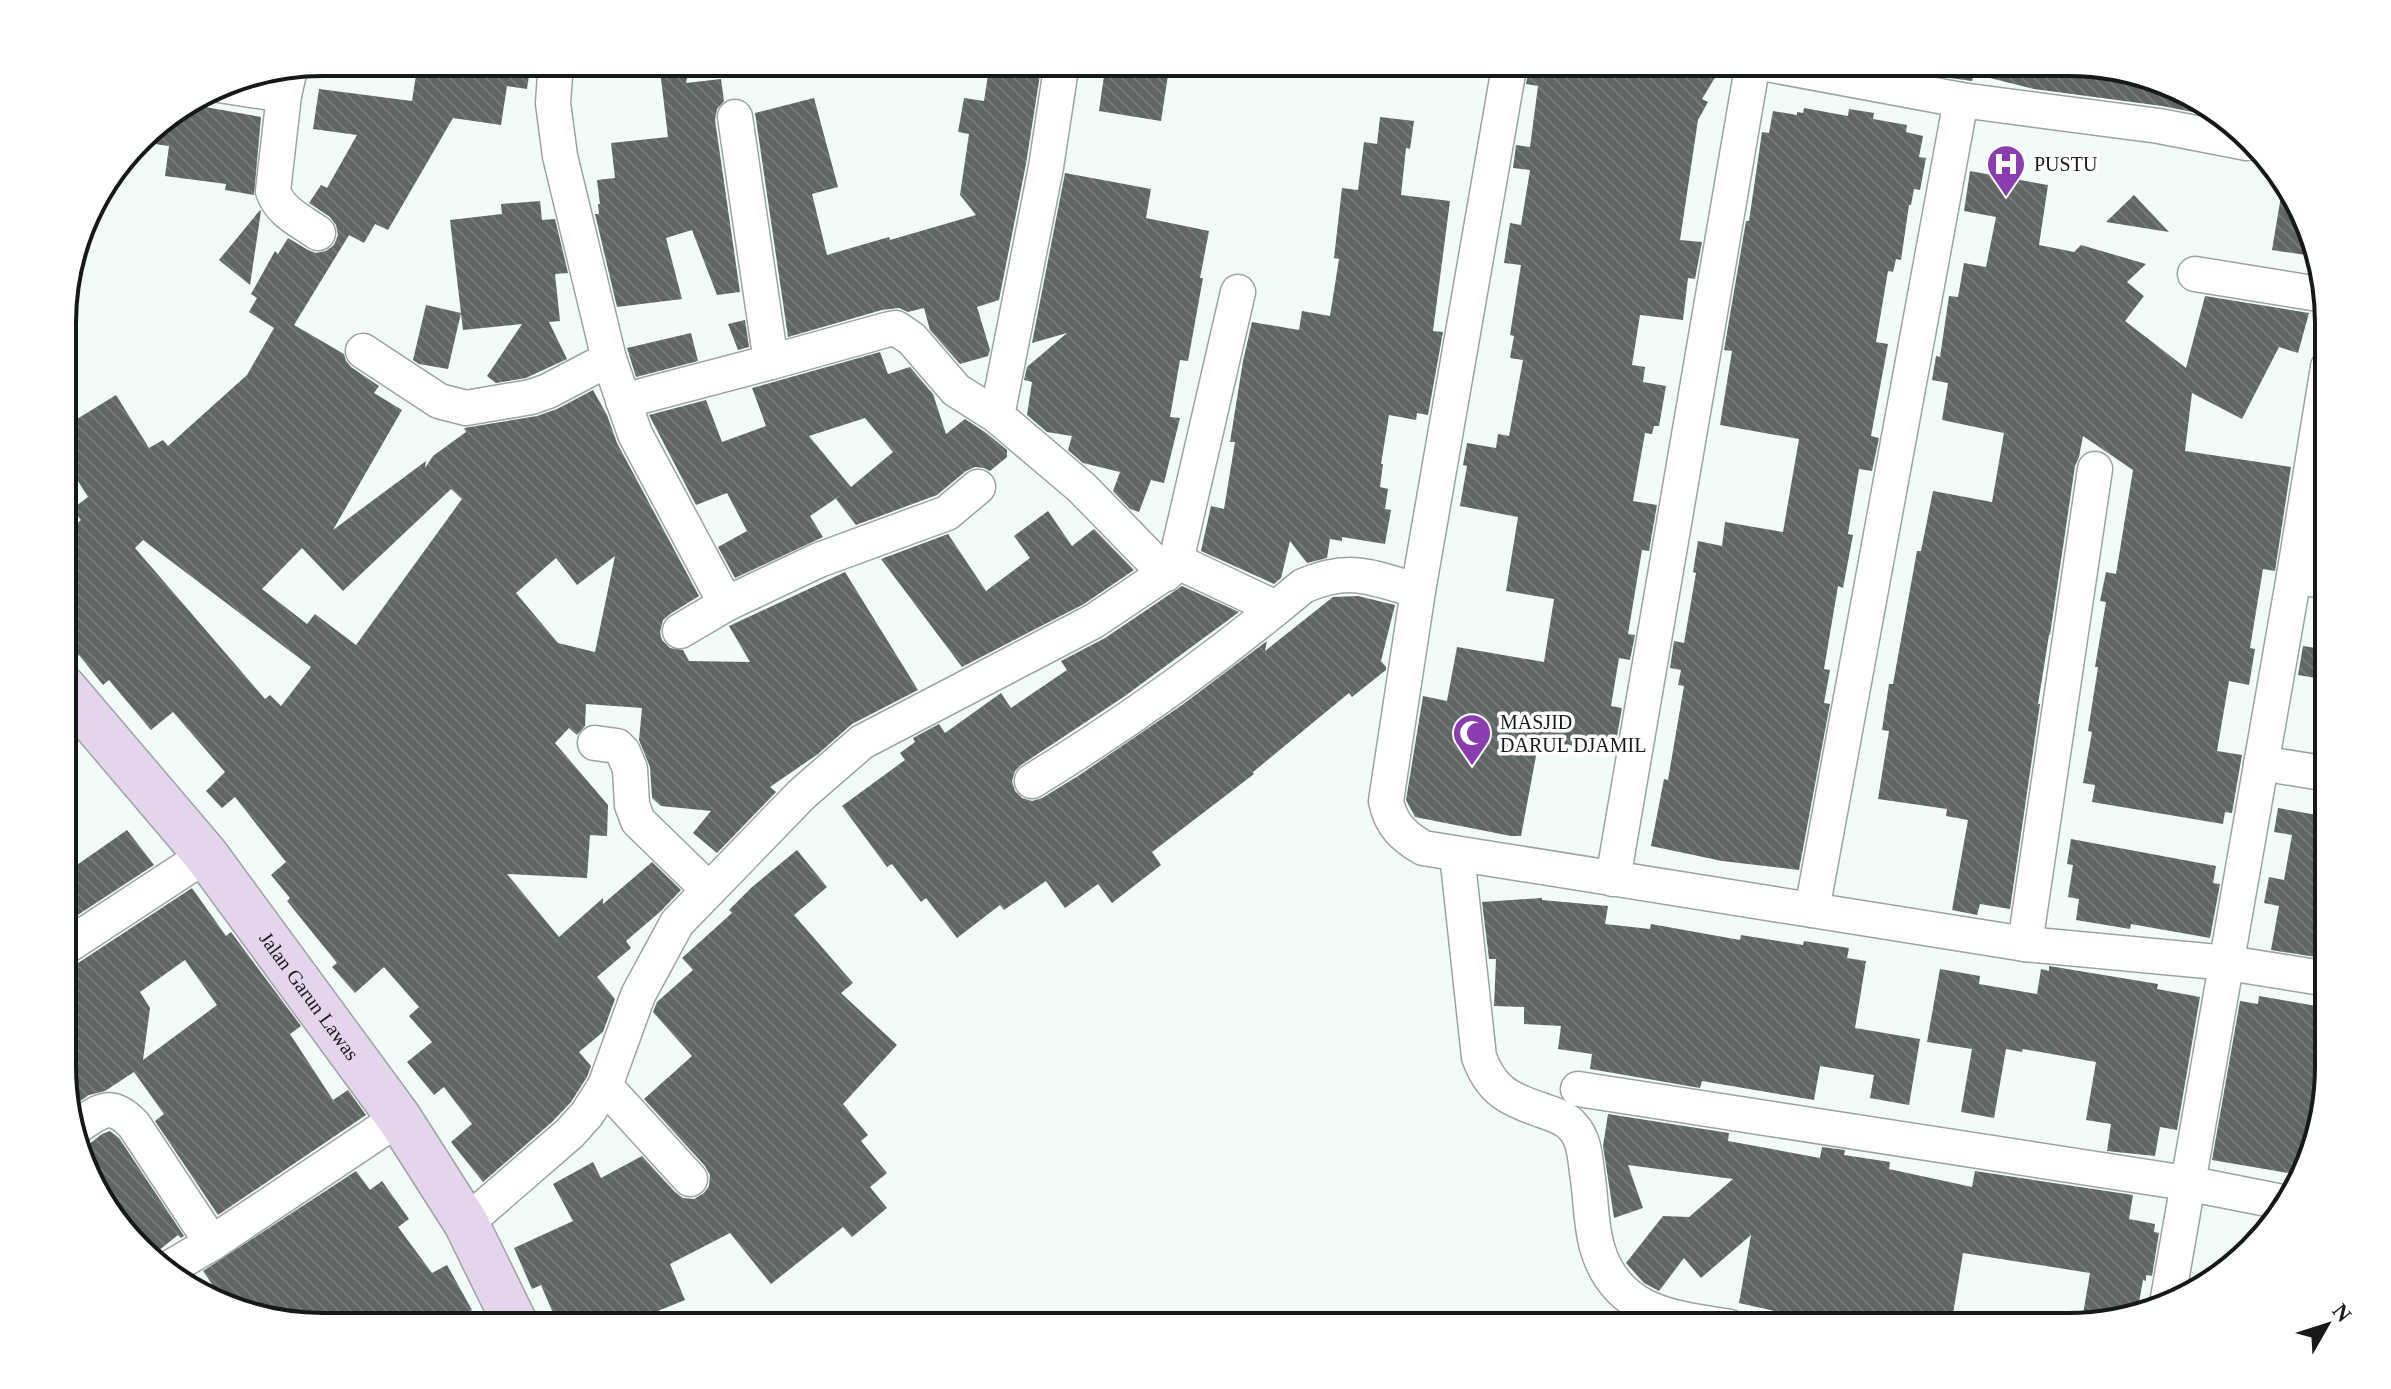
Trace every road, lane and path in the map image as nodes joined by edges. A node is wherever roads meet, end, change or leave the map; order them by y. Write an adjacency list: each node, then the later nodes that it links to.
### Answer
1 (1508, 76): 25 (street)
2 (1753, 76): 36 (street)
3 (1832, 76): 7 (street)
4 (555, 77): 15 (street)
5 (1060, 77): 18 (street)
6 (287, 82): 10 (street)
7 (1961, 100): 9 (street); 38 (street)
8 (735, 117): 16 (street)
9 (2235, 141)
10 (318, 233)
11 (2195, 274): 13 (street)
12 (1238, 292): 22 (street)
13 (2312, 293)
14 (363, 351): 15 (street)
15 (609, 359): 17 (street)
16 (771, 362): 17 (street); 18 (street)
17 (623, 401): 26 (street)
18 (997, 416): 22 (street)
19 (2314, 458): 23 (street)
20 (2095, 469): 40 (street)
21 (978, 487): 26 (street)
22 (1171, 568): 27 (street); 37 (street)
23 (2294, 576): 24 (street); 31 (street)
24 (2314, 580)
25 (1418, 591): 27 (street); 34 (street)
26 (726, 604): 28 (street)
27 (1276, 608): 33 (street)
28 (680, 631)
29 (76, 702): 35 (main road, Jalan Garun Lawas)
30 (595, 743): 37 (street)
31 (2261, 763): 32 (street); 41 (street)
32 (2314, 772)
33 (1032, 781)
34 (1457, 854): 36 (street); 54 (street)
35 (206, 855): 39 (street); 45 (main road, Jalan Garun Lawas)
36 (1613, 879): 38 (street)
37 (709, 890): 43 (street)
38 (1812, 910): 40 (street)
39 (76, 940)
40 (2025, 944): 41 (street)
41 (2228, 963): 42 (street); 48 (street)
42 (2314, 977)
43 (605, 1086): 47 (street); 50 (street)
44 (1578, 1089): 48 (street)
45 (399, 1118): 50 (main road, Jalan Garun Lawas); 51 (street)
46 (83, 1123): 51 (street)
47 (690, 1179)
48 (2186, 1183): 49 (street); 53 (street)
49 (2274, 1200)
50 (466, 1223): 55 (main road, Jalan Garun Lawas)
51 (212, 1243): 52 (street)
52 (181, 1267)
53 (2169, 1290)
54 (1656, 1312)
55 (510, 1313)

